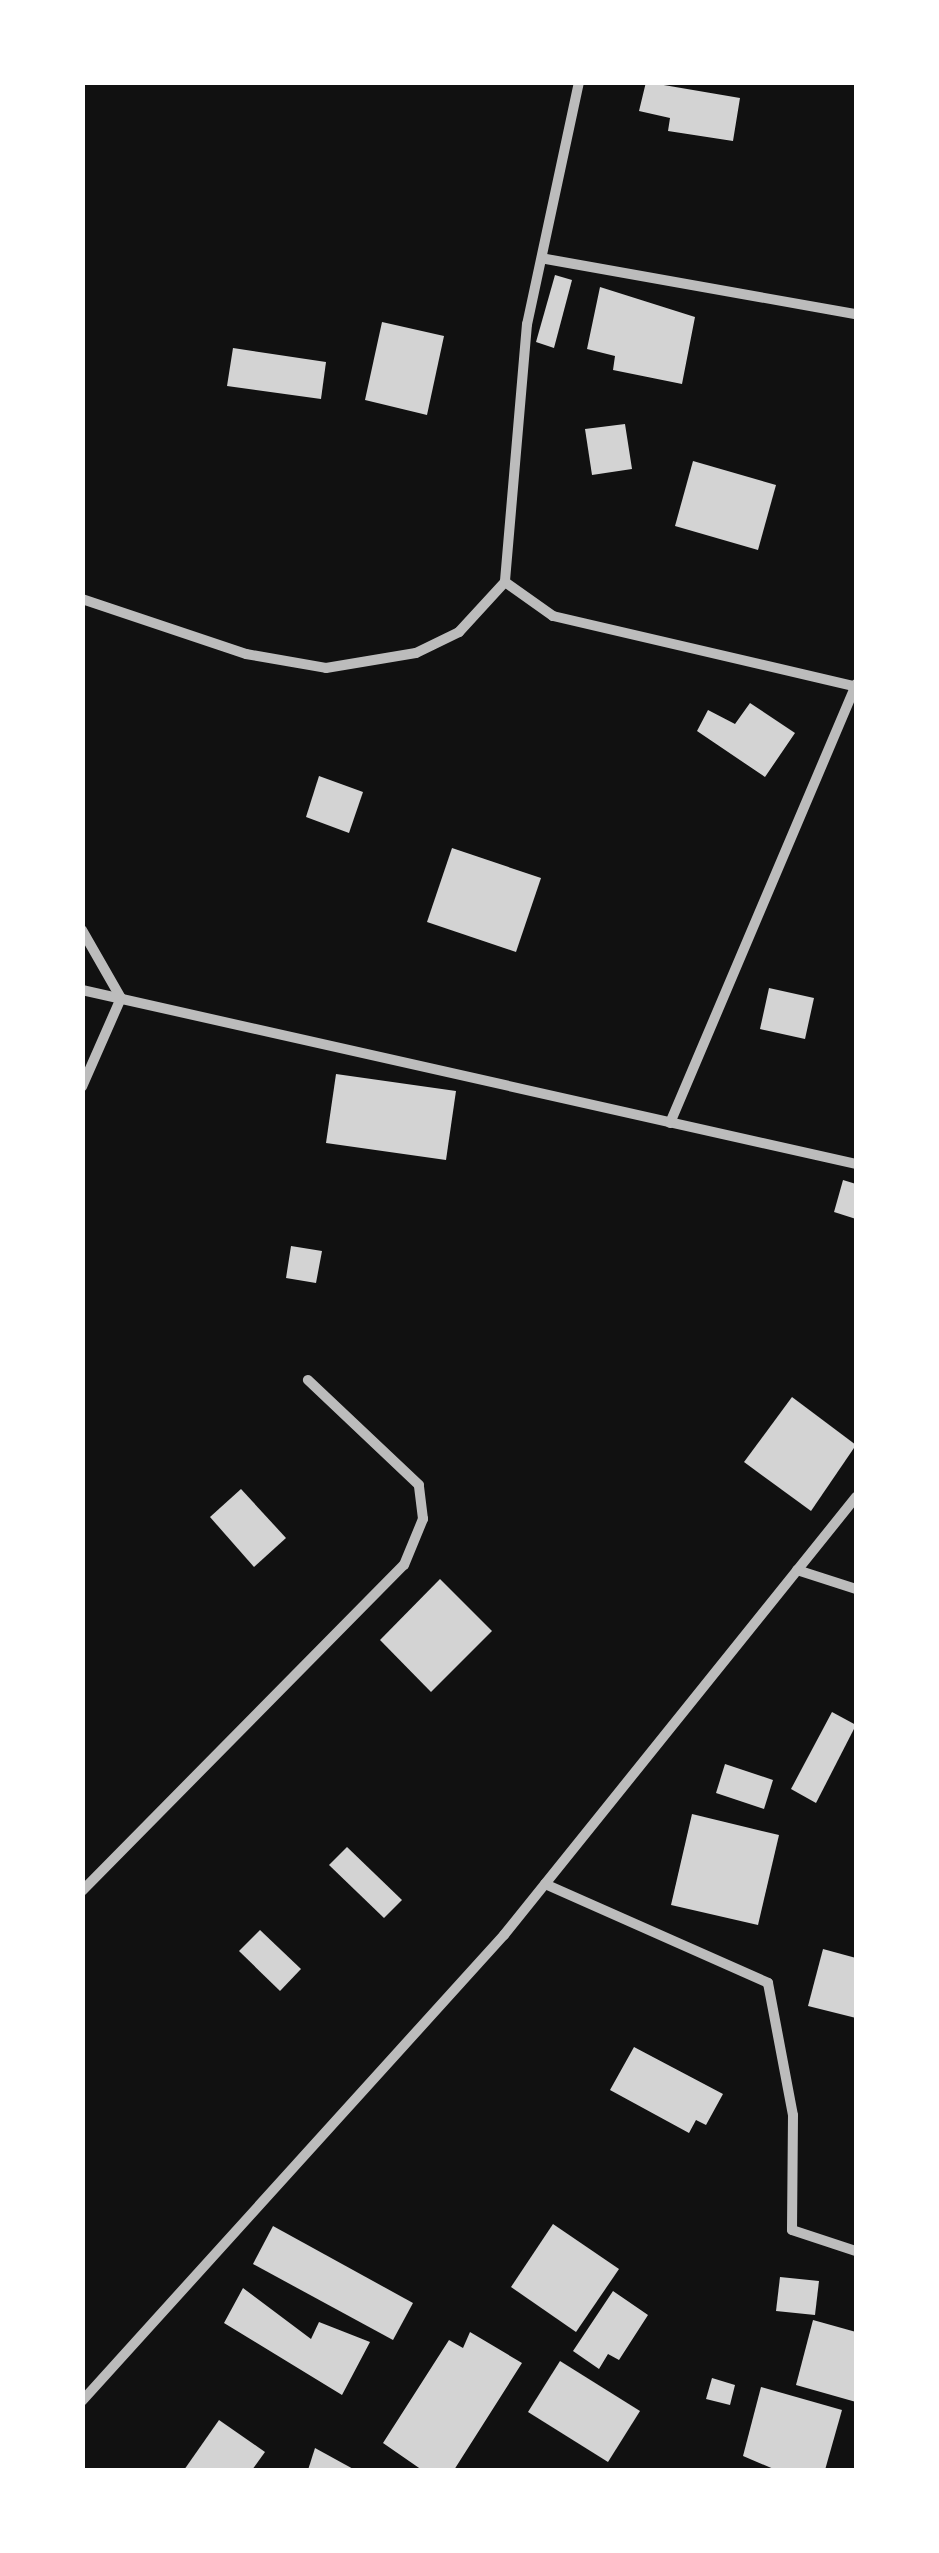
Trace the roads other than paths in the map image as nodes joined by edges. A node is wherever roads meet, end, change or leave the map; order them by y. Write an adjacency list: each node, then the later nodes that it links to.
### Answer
1 (580, 82): 2 (street)
2 (546, 259): 3 (street); 4 (street)
3 (856, 314)
4 (505, 582): 5 (street); 6 (street)
5 (82, 599)
6 (856, 685): 11 (street)
7 (82, 930): 9 (street)
8 (82, 990): 9 (street)
9 (121, 998): 10 (street); 11 (street)
10 (82, 1087)
11 (670, 1123): 12 (street)
12 (856, 1164)
13 (308, 1380): 18 (street)
14 (856, 1497): 15 (street)
15 (798, 1570): 16 (street); 17 (street)
16 (856, 1589)
17 (545, 1884): 19 (street); 20 (street)
18 (82, 1892)
19 (856, 2251)
20 (82, 2401)

